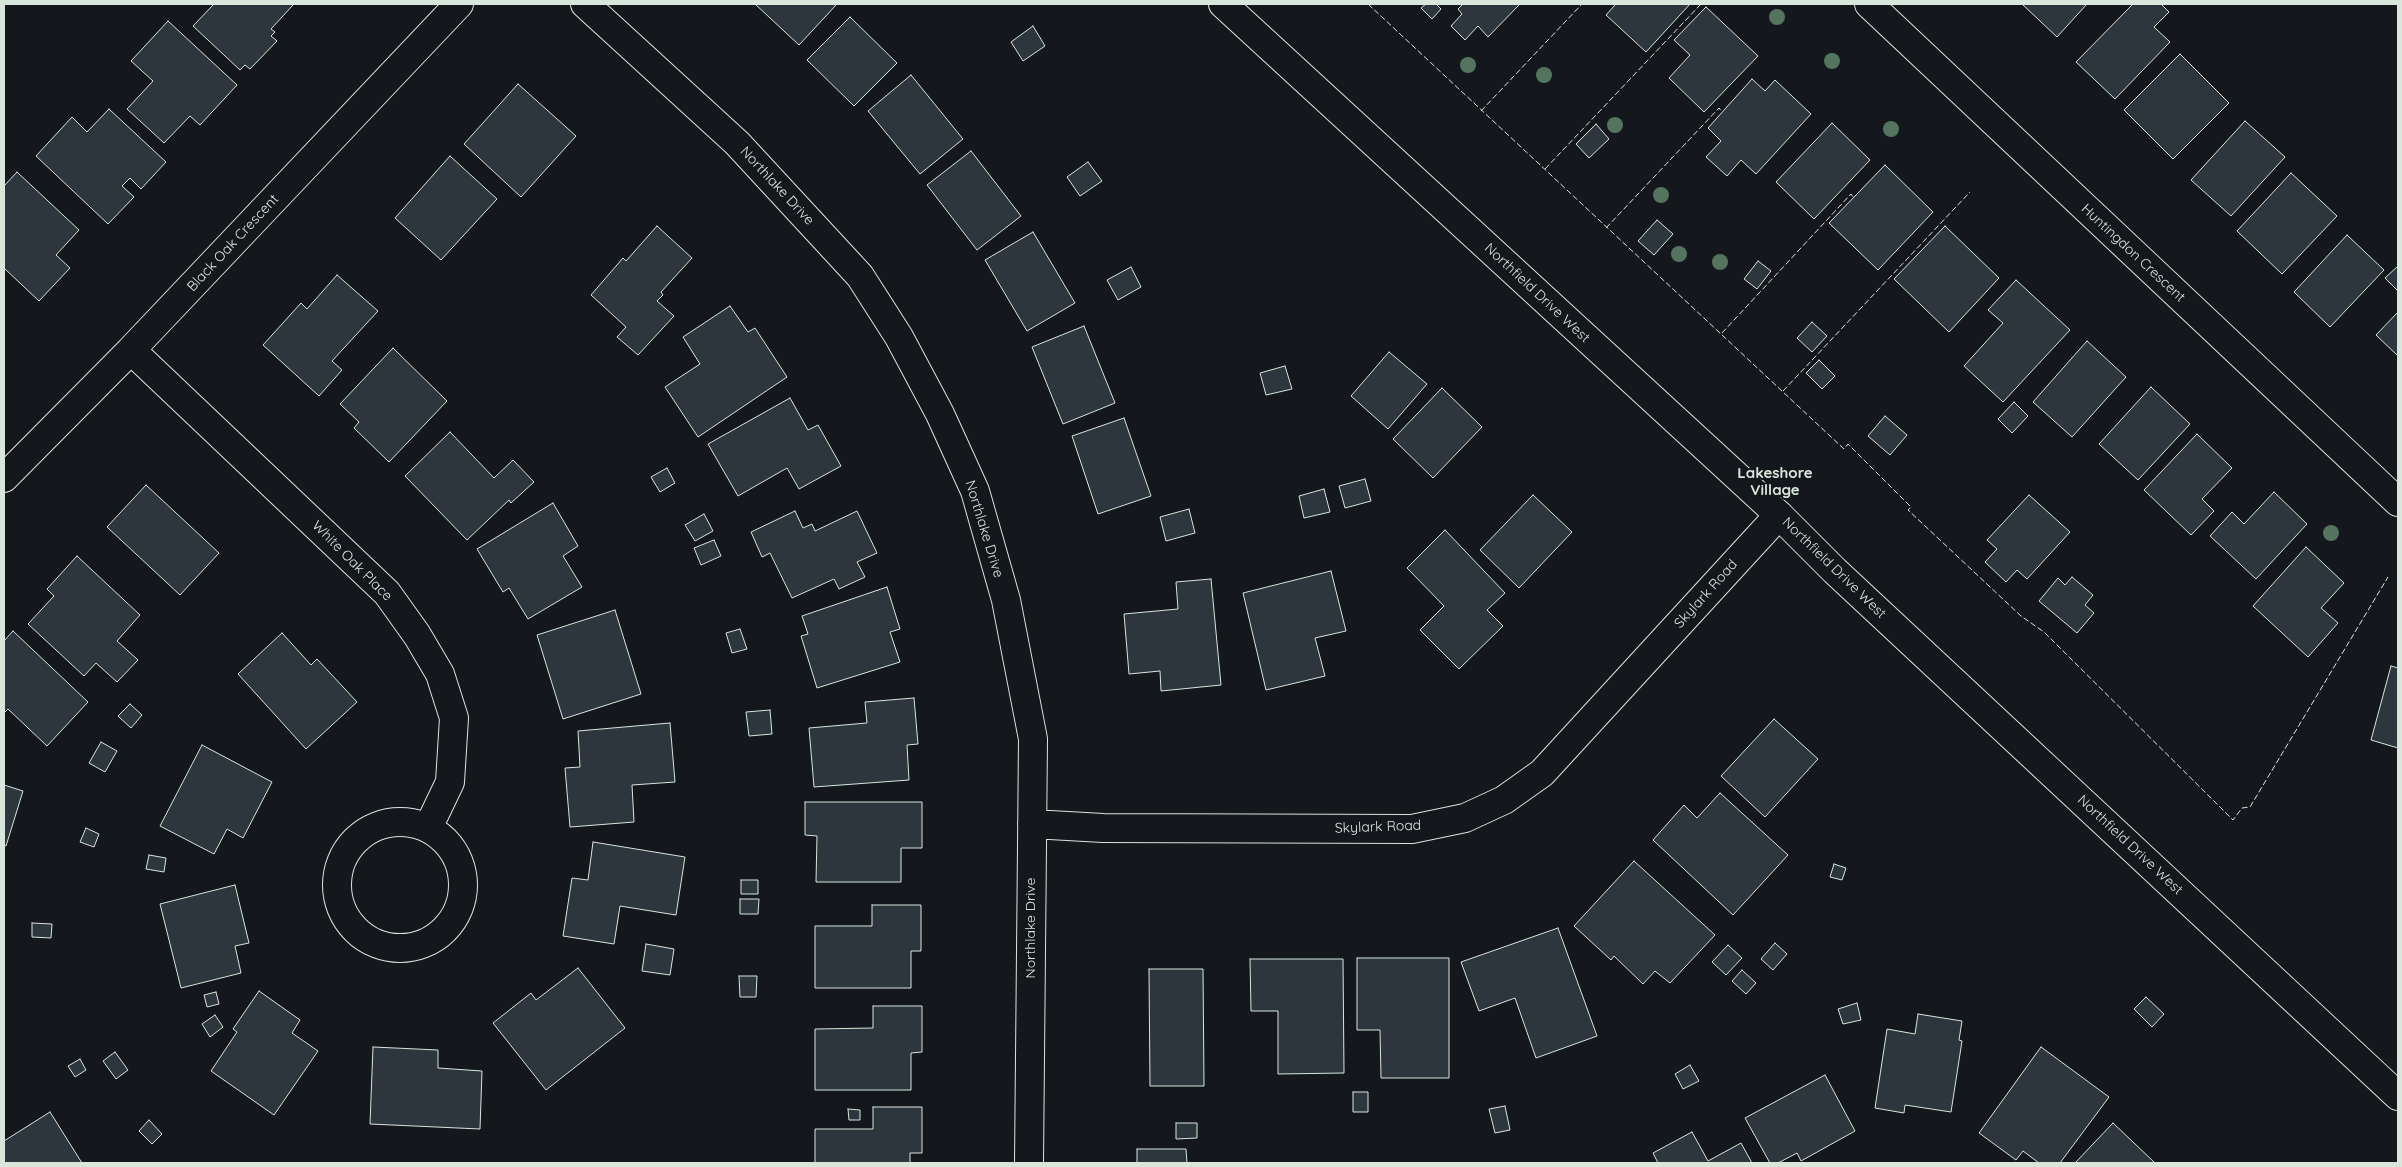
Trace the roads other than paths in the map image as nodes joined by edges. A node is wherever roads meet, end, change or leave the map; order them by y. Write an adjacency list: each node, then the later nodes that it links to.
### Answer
1 (459, 4): 5 (street, Black Oak Crescent)
2 (585, 4): 9 (street, Northlake Drive)
3 (1223, 4): 8 (street, Northfield Drive West)
4 (1869, 4): 7 (street, Huntingdon Crescent)
5 (131, 350): 6 (street, Black Oak Crescent); 10 (street, White Oak Place)
6 (4, 478)
7 (2398, 502)
8 (1779, 516): 9 (street, Skylark Road); 11 (street, Northfield Drive West)
9 (1032, 824): 12 (street, Northlake Drive)
10 (428, 828): 10 (street)
11 (2398, 1096)
12 (1029, 1163)

